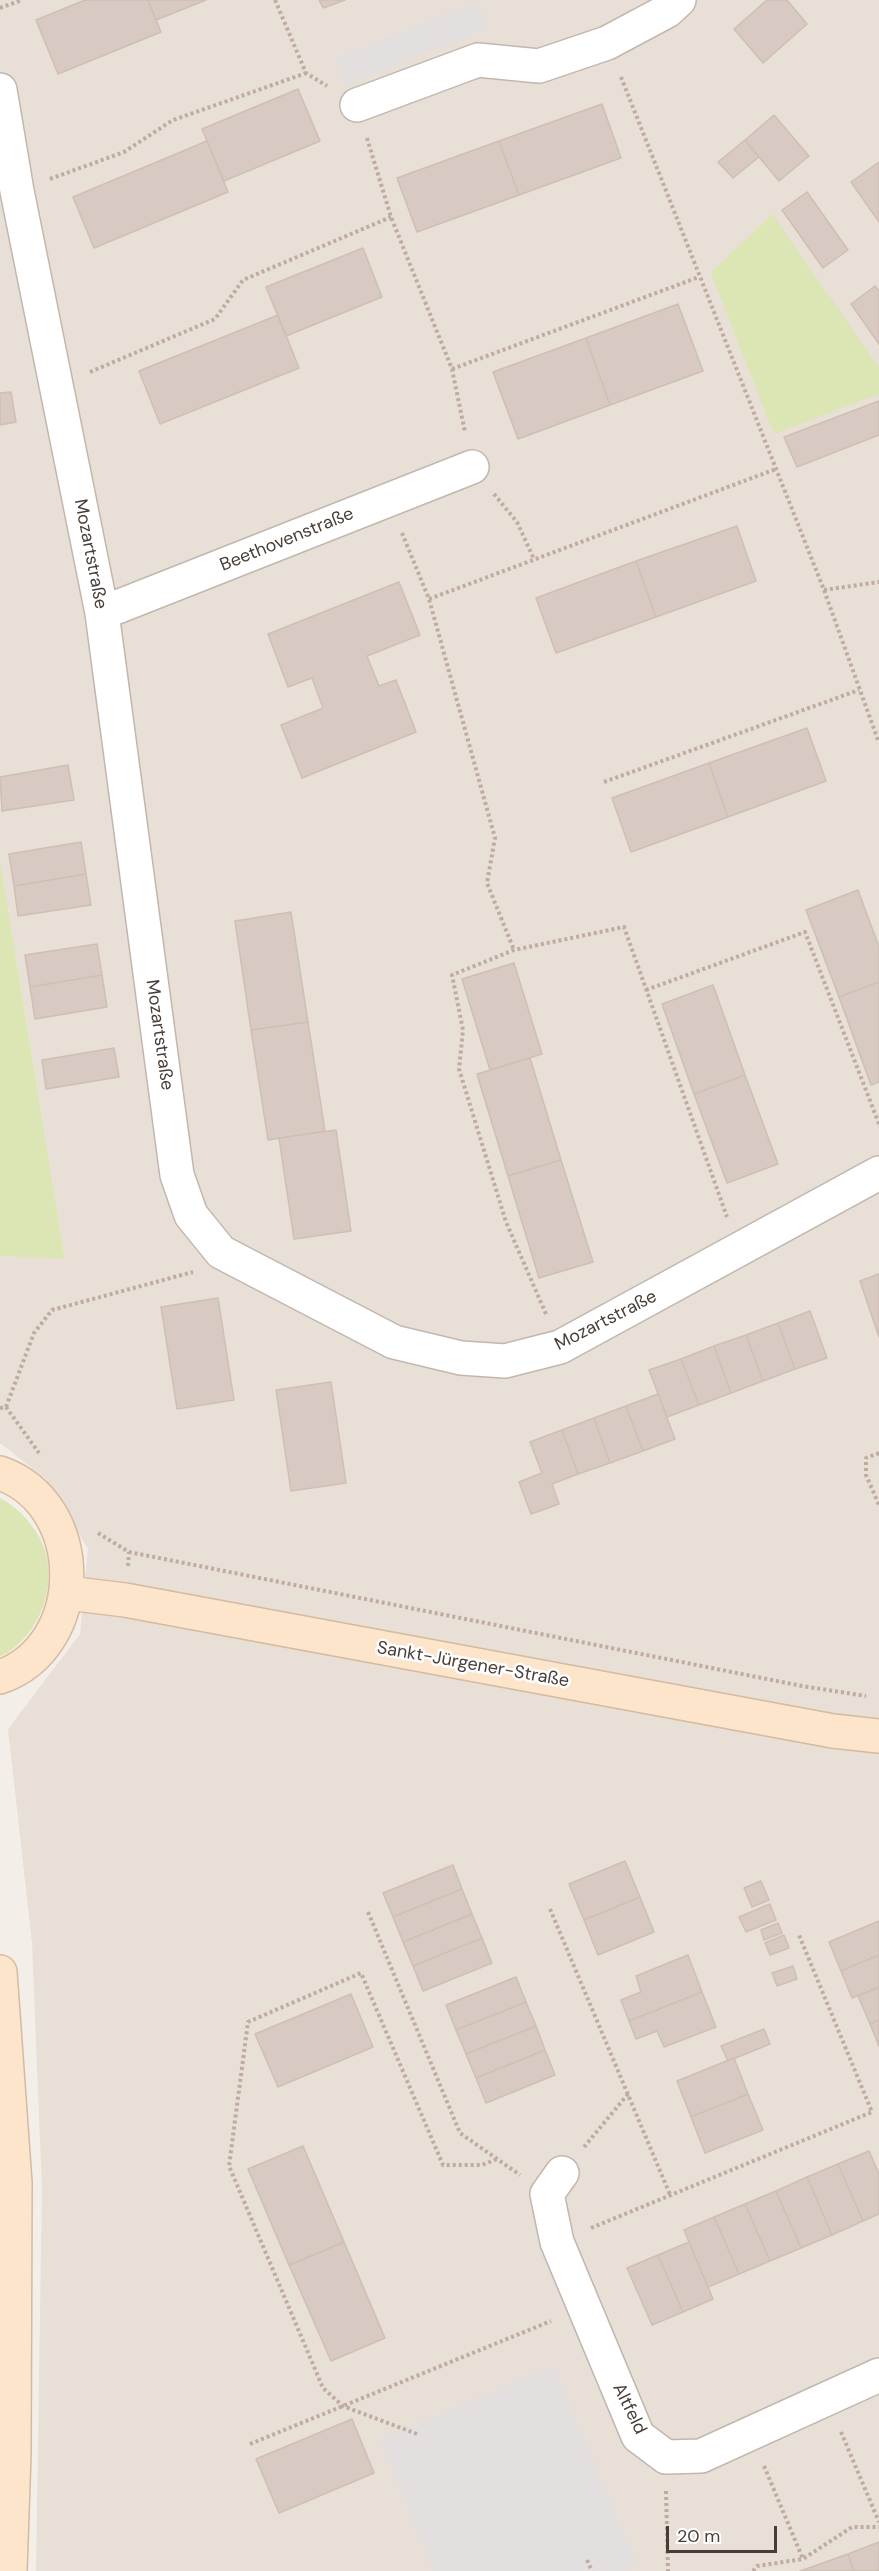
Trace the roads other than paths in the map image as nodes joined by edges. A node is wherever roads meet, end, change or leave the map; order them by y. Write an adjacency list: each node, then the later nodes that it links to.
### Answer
1 (679, 0): 3 (street)
2 (0, 90): 5 (street, Mozartstraße)
3 (357, 105)
4 (472, 467): 5 (street, Beethovenstraße)
5 (102, 613): 6 (street, Mozartstraße)
6 (879, 1173)
7 (0, 1473): 8 (street)
8 (67, 1593): 9 (street); 10 (street, Sankt-Jürgener-Straße)
9 (0, 1677)
10 (879, 1736)
11 (0, 1972): 14 (street)
12 (554, 2183): 13 (street, Altfeld)
13 (879, 2375)
14 (10, 2571)

